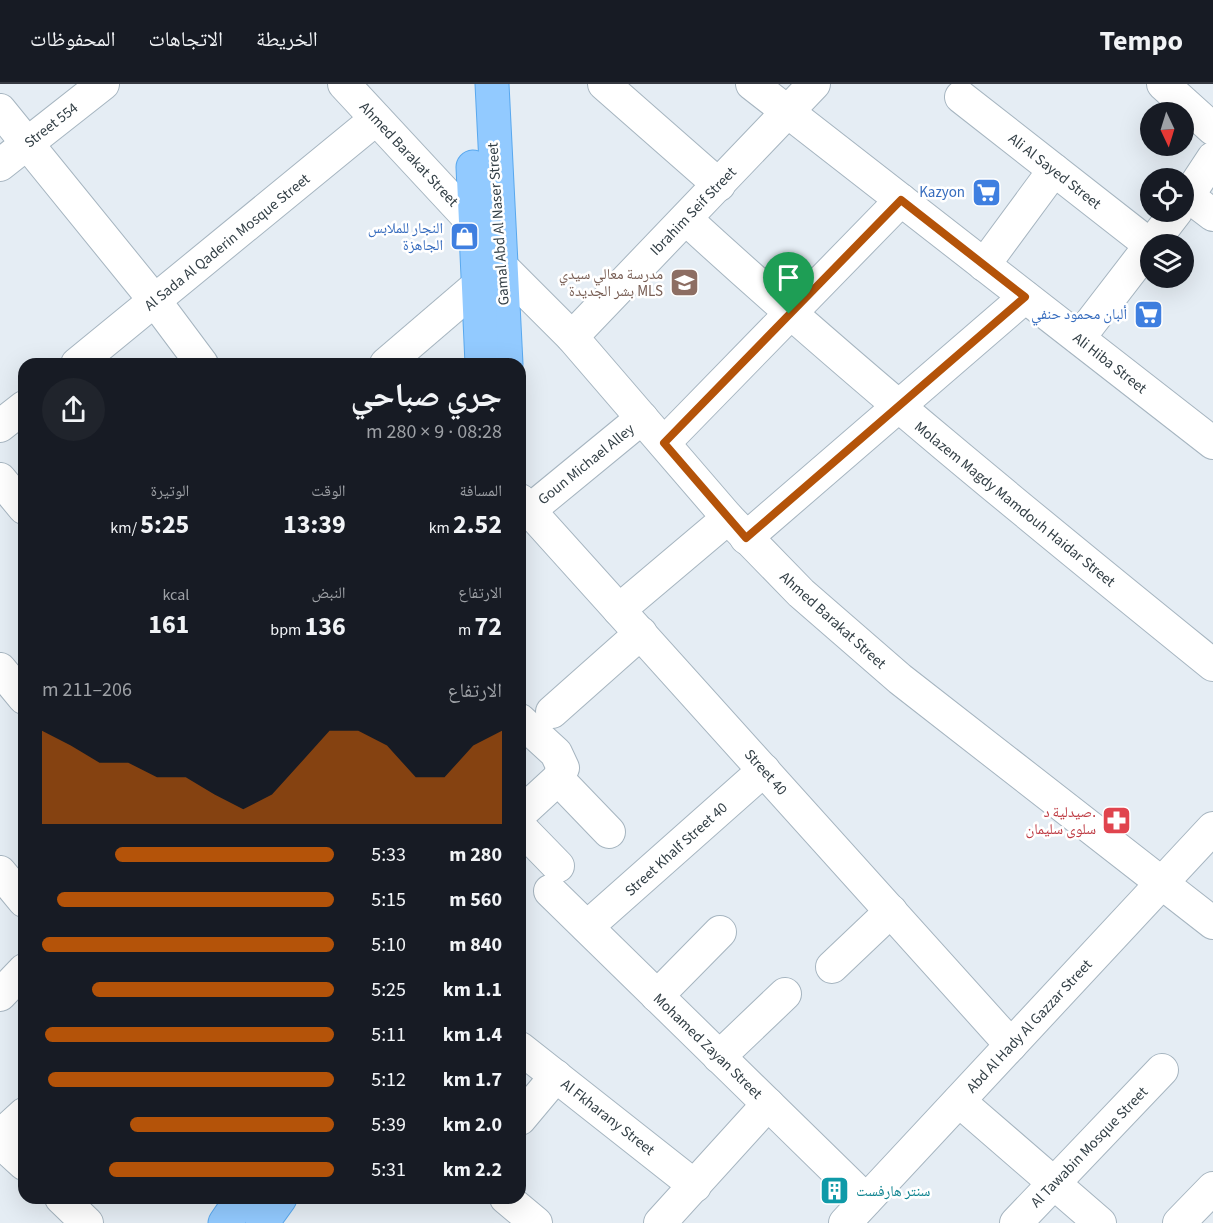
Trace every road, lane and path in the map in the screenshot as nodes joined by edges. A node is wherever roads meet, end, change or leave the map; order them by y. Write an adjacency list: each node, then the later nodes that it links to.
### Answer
1 (103, 84): 14 (street, Street 554)
2 (344, 84): 12 (street, Ahmed Barakat Street)
3 (472, 84): 25 (main road, Gamal Abd Al Naser Street)
4 (492, 84): 30 (main road, Gamal Abd Al Naser Street)
5 (604, 84): 18 (street)
6 (752, 84): 11 (street, Ali Hiba Street)
7 (814, 84): 11 (street, Ibrahim Seif Street)
8 (1163, 84): 13 (street)
9 (961, 97): 17 (street, Ali Al Sayed Street)
10 (0, 110): 14 (street)
11 (788, 112): 18 (street, Ibrahim Seif Street); 20 (street, Ali Hiba Street)
12 (376, 119): 25 (street, Ahmed Barakat Street); 32 (street, Al Sada Al Qaderin Mosque Street)
13 (1213, 129)
14 (27, 144): 16 (street, Street 554); 32 (street)
15 (1213, 158): 19 (street)
16 (0, 165)
17 (1054, 170): 27 (street, Ali Al Sayed Street); 29 (street)
18 (719, 185): 23 (street, Ibrahim Seif Street)
19 (1194, 186)
20 (901, 200): 29 (street, Ali Hiba Street); 33 (street)
21 (1194, 208): 22 (street)
22 (1213, 215)
23 (686, 219): 33 (street, Molazem Magdy Mamdouh Haidar Street); 34 (street, Ibrahim Seif Street)
24 (1168, 222): 26 (street)
25 (475, 225): 30 (main road, Gamal Abd Al Naser Street)
26 (1158, 234)
27 (1140, 237)
28 (1140, 258): 35 (street)
29 (984, 265): 31 (street, Ali Hiba Street)
30 (489, 276): 34 (street, Ahmed Barakat Street); 38 (street); 39 (main road, Gamal Abd Al Naser Street); 40 (main road, Gamal Abd Al Naser Street)
31 (1025, 297): 35 (street, Ali Hiba Street); 41 (street)
32 (155, 301): 36 (street, Al Sada Al Qaderin Mosque Street); 37 (street)
33 (789, 314): 41 (street, Molazem Magdy Mamdouh Haidar Street); 45 (street)
34 (572, 337): 43 (street, Ahmed Barakat Street)
35 (1079, 338): 46 (street, Ali Hiba Street)
36 (84, 358)
37 (198, 358)
38 (393, 358)
39 (482, 358)
40 (505, 358)
41 (898, 407): 51 (street); 54 (street, Molazem Magdy Mamdouh Haidar Street)
42 (18, 412): 44 (street)
43 (642, 418): 45 (street, Ahmed Barakat Street); 49 (street, Goun Michael Alley)
44 (0, 426)
45 (664, 443): 51 (street, Ahmed Barakat Street)
46 (1213, 443)
47 (0, 479): 48 (street)
48 (18, 501)
49 (526, 504)
50 (526, 506): 52 (street, Street 40)
51 (737, 528): 52 (street); 66 (street, Ahmed Barakat Street)
52 (620, 610): 53 (street, Street 40)
53 (640, 633): 57 (street); 59 (street, Street 40)
54 (1213, 665)
55 (9, 667): 56 (street)
56 (18, 686)
57 (552, 712)
58 (526, 726): 60 (street)
59 (764, 770): 68 (street, Street 40); 70 (street, Street Khalf Street 40)
60 (558, 779): 61 (street); 63 (street)
61 (526, 808)
62 (1213, 828): 66 (street, Abd Al Hady Al Gazzar Street)
63 (609, 832)
64 (526, 836): 70 (street, Mohamed Zayan Street)
65 (0, 872): 67 (street)
66 (1162, 883): 69 (street, Ahmed Barakat Street); 77 (street, Abd Al Hady Al Gazzar Street)
67 (18, 894)
68 (891, 911): 72 (street); 77 (street, Street 40)
69 (1213, 923)
70 (587, 927): 76 (street, Mohamed Zayan Street)
71 (720, 932): 76 (street)
72 (832, 967)
73 (18, 976): 75 (street)
74 (785, 994): 79 (street)
75 (0, 995)
76 (657, 996): 79 (street, Mohamed Zayan Street)
77 (1011, 1045): 82 (street, Abd Al Hady Al Gazzar Street)
78 (526, 1053): 81 (street, Al Fkharany Street)
79 (719, 1057): 83 (street, Mohamed Zayan Street)
80 (1162, 1070): 89 (street, Al Tawabin Mosque Street)
81 (556, 1076): 84 (street); 90 (street, Al Fkharany Street)
82 (959, 1101): 89 (street); 92 (street, Abd Al Hady Al Gazzar Street)
83 (768, 1104): 90 (street); 92 (street, Mohamed Zayan Street)
84 (526, 1112)
85 (18, 1120): 86 (street)
86 (0, 1136)
87 (0, 1142): 88 (street)
88 (18, 1158)
89 (1054, 1183): 101 (street, Al Tawabin Mosque Street); 102 (street)
90 (694, 1186): 99 (street)
91 (1213, 1188): 103 (street)
92 (866, 1200): 100 (street, Abd Al Hady Al Gazzar Street)
93 (67, 1204): 96 (street)
94 (513, 1204): 98 (street)
95 (266, 1211): 97 (main road)
96 (87, 1223)
97 (225, 1223)
98 (536, 1223)
99 (660, 1223)
100 (845, 1223)
101 (1016, 1223)
102 (1100, 1223)
103 (1179, 1223)

